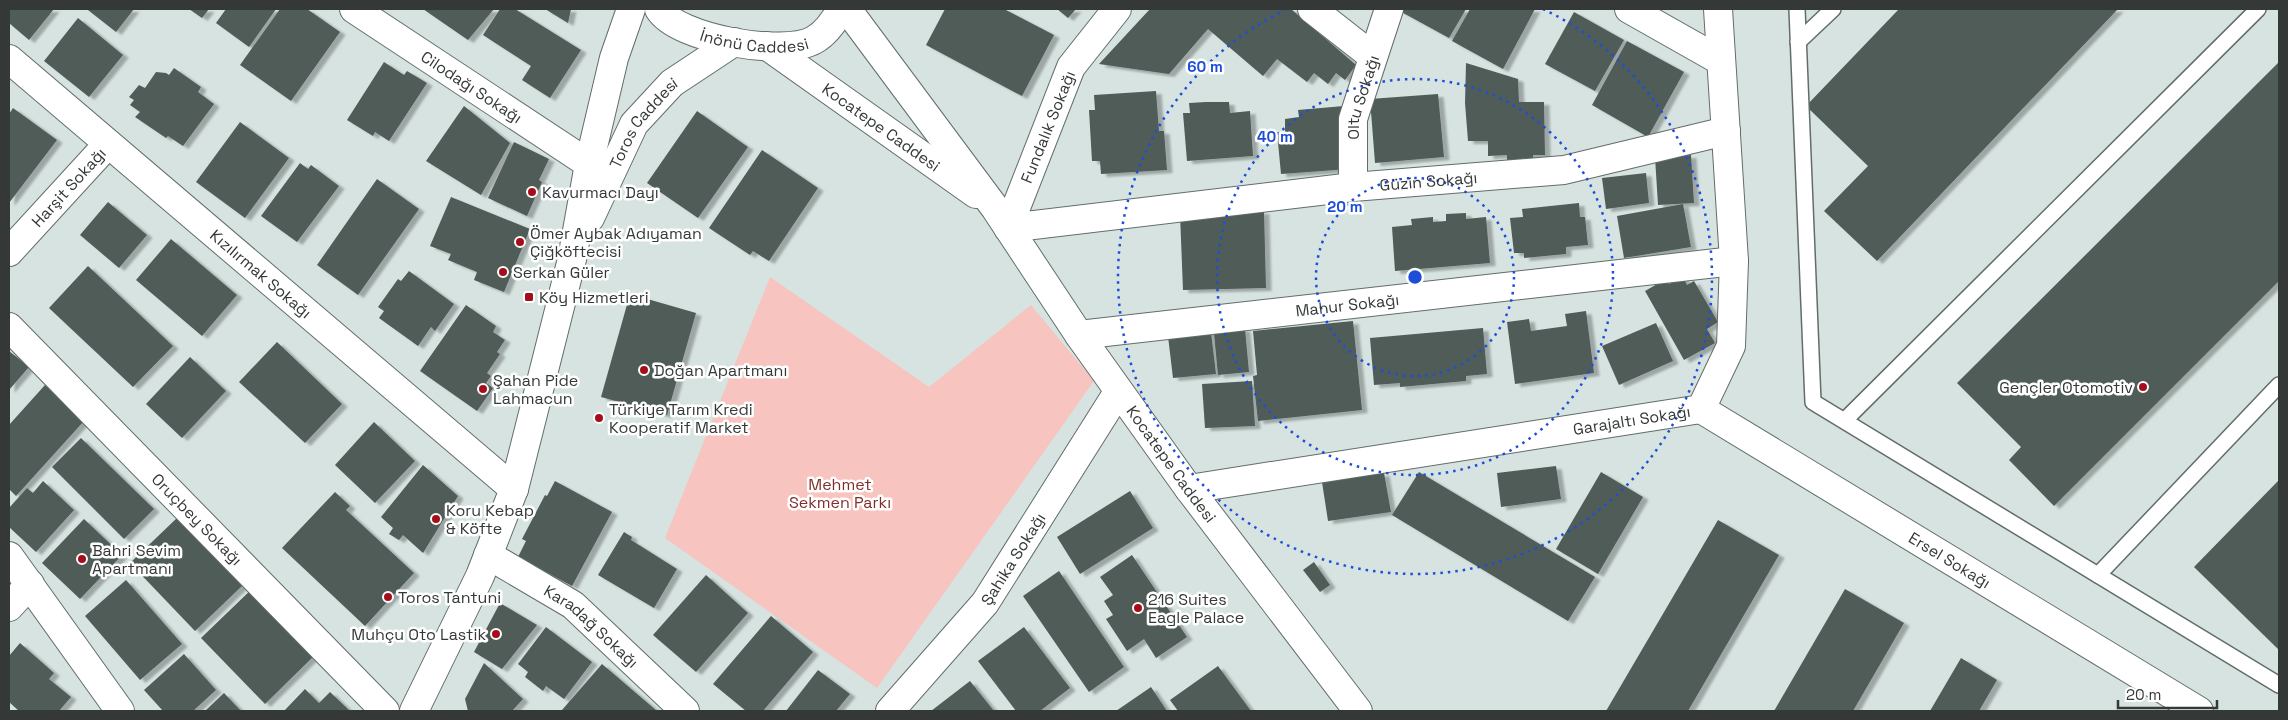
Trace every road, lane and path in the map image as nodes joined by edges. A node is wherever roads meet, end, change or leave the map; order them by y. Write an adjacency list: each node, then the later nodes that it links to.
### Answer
1 (354, 9): 22 (street, Cilodağı Sokağı)
2 (631, 9): 22 (street, Toros Caddesi)
3 (659, 9): 14 (street, İnönü Caddesi)
4 (842, 9): 16 (street, İnönü Caddesi)
5 (847, 9): 24 (street, Kocatepe Caddesi)
6 (1117, 9): 24 (street, Fundalık Sokağı)
7 (1312, 9): 17 (street)
8 (1389, 9): 17 (street, Oltu Sokağı)
9 (1629, 9): 19 (street)
10 (1718, 9): 19 (street, Garajaltı Sokağı)
11 (1797, 9): 15 (lane)
12 (1833, 9): 15 (lane)
13 (2258, 9): 33 (lane)
14 (734, 42): 16 (street, İnönü Caddesi); 26 (street, Toros Caddesi)
15 (1798, 42): 33 (lane)
16 (767, 46): 24 (street, Kocatepe Caddesi)
17 (1372, 56): 23 (street, Oltu Sokağı)
18 (9, 59): 21 (street, Kızılırmak Sokağı)
19 (1721, 61): 20 (street, Garajaltı Sokağı)
20 (1726, 132): 23 (street, Güzin Sokağı); 27 (street, Garajaltı Sokağı)
21 (108, 144): 25 (street, Harşit Sokağı); 34 (street, Kızılırmak Sokağı)
22 (589, 164): 26 (street, Toros Caddesi)
23 (1353, 187): 24 (street, Güzin Sokağı)
24 (1002, 218): 29 (street, Kocatepe Caddesi)
25 (9, 252)
26 (572, 259): 34 (street, Toros Caddesi)
27 (1734, 261): 29 (street, Mahur Sokağı); 32 (street, Garajaltı Sokağı)
28 (9, 327): 44 (street, Oruçbey Sokağı)
29 (1079, 335): 31 (street, Kocatepe Caddesi)
30 (2279, 385): 38 (lane)
31 (1118, 392): 35 (street, Kocatepe Caddesi); 47 (street, Şahika Sokağı)
32 (1701, 410): 35 (street, Garajaltı Sokağı); 48 (street, Ersel Sokağı)
33 (1845, 420): 38 (lane)
34 (514, 489): 36 (street, Toros Caddesi)
35 (1189, 489): 42 (street, Kocatepe Caddesi)
36 (488, 555): 45 (street, Toros Caddesi); 46 (street, Karadağ Sokağı)
37 (9, 556): 39 (street)
38 (2098, 575): 41 (lane)
39 (30, 584): 40 (street); 43 (street)
40 (9, 608)
41 (2279, 685)
42 (1349, 708)
43 (120, 711)
44 (385, 711)
45 (414, 711)
46 (685, 711)
47 (890, 711)
48 (2199, 711)

